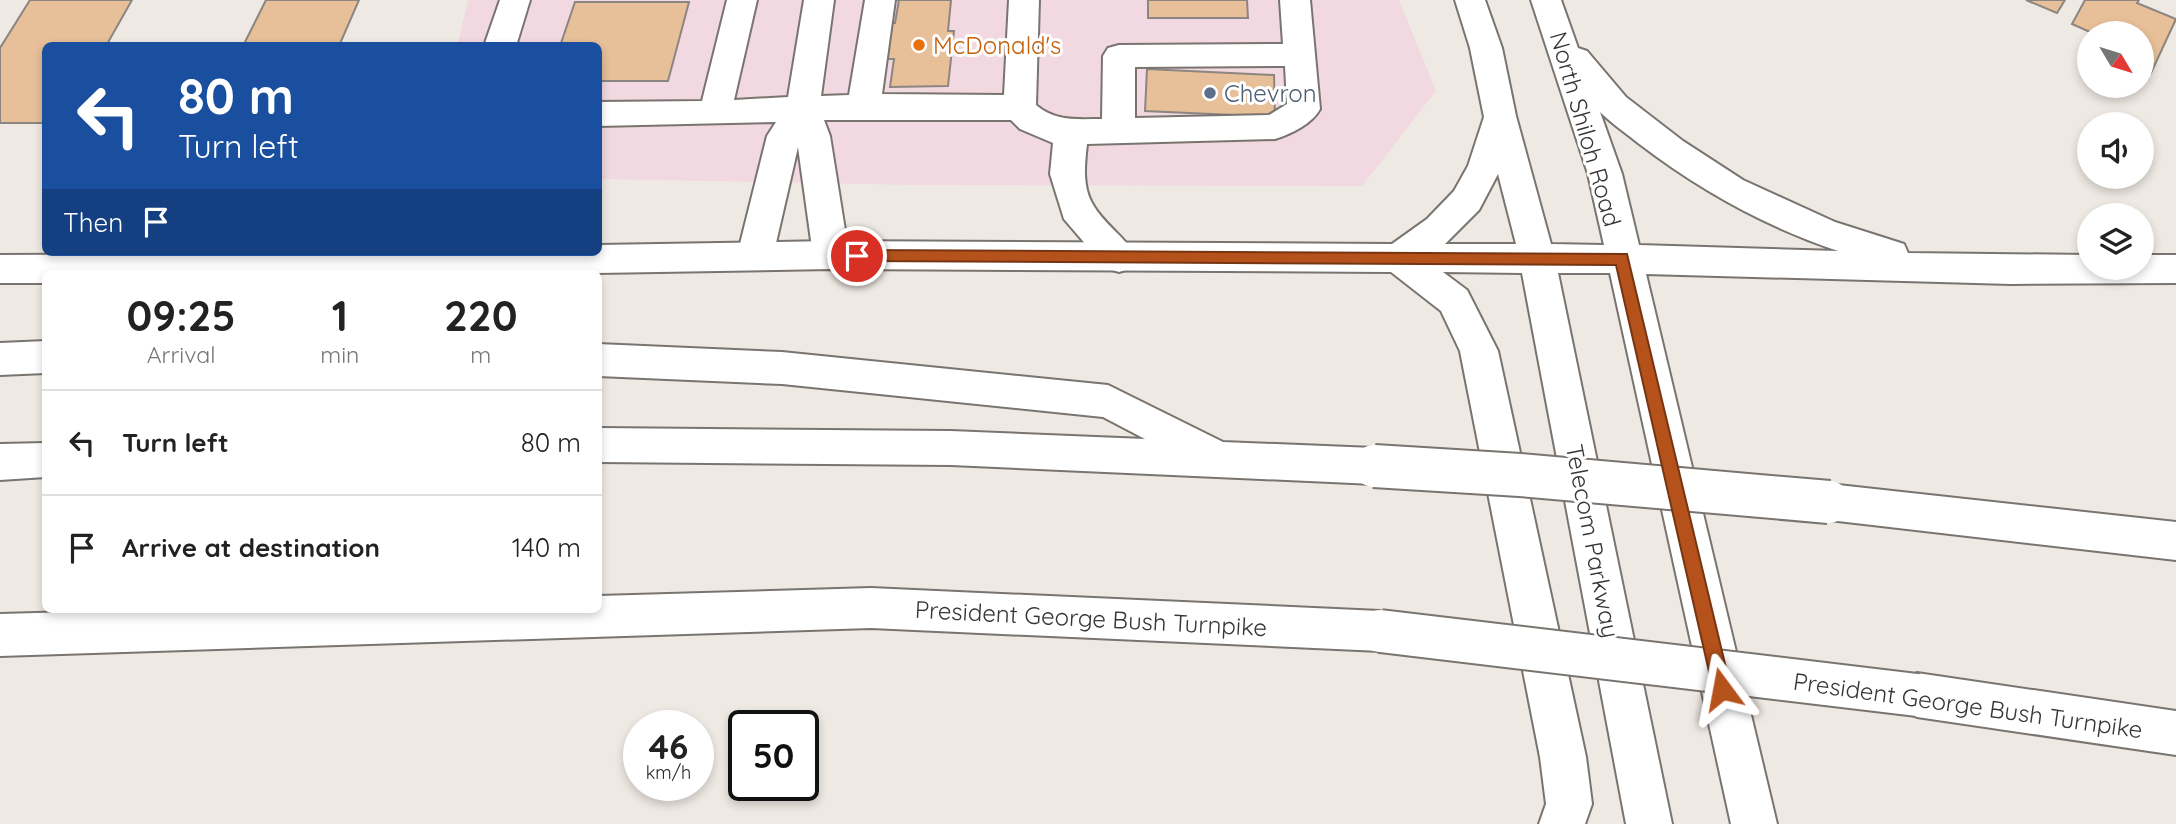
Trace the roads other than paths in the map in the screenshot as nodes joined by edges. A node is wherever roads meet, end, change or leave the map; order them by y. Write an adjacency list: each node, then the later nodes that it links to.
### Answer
1 (515, 0): 11 (main road)
2 (742, 0): 16 (main road)
3 (819, 0): 14 (main road)
4 (880, 0): 13 (main road)
5 (1003, 0): 15 (main road)
6 (1024, 0): 15 (main road)
7 (1295, 0): 12 (main road)
8 (1470, 0): 18 (main road)
9 (1546, 0): 10 (main road, North Shiloh Road)
10 (1560, 38): 27 (main road, North Shiloh Road); 28 (main road)
11 (501, 42)
12 (1300, 55): 19 (main road); 19 (main road)
13 (864, 106): 14 (main road); 15 (main road)
14 (803, 107): 16 (main road); 21 (main road); 22 (main road)
15 (1006, 107): 20 (main road)
16 (715, 113): 17 (main road)
17 (602, 114)
18 (1500, 116): 25 (main road); 26 (main road)
19 (1118, 131): 20 (main road)
20 (1071, 132): 24 (main road)
21 (831, 255): 22 (main road); 24 (main road)
22 (755, 256): 23 (main road)
23 (449, 257): 29 (main road)
24 (1119, 258): 25 (main road)
25 (1398, 258): 26 (main road); 41 (main road)
26 (1537, 258): 27 (main road); 42 (main road, Telecom Parkway)
27 (1622, 259): 28 (main road); 43 (main road)
28 (1930, 267): 30 (main road)
29 (0, 269)
30 (2176, 269)
31 (42, 357): 32 (main road)
32 (0, 359)
33 (602, 360): 35 (main road)
34 (602, 445): 35 (main road)
35 (1220, 457): 38 (main road, bridge)
36 (42, 460): 37 (main road)
37 (0, 462)
38 (2176, 541)
39 (0, 635): 40 (main road, President George Bush Turnpike, bridge)
40 (2176, 733)
41 (1562, 824)
42 (1649, 824)
43 (1754, 824)

